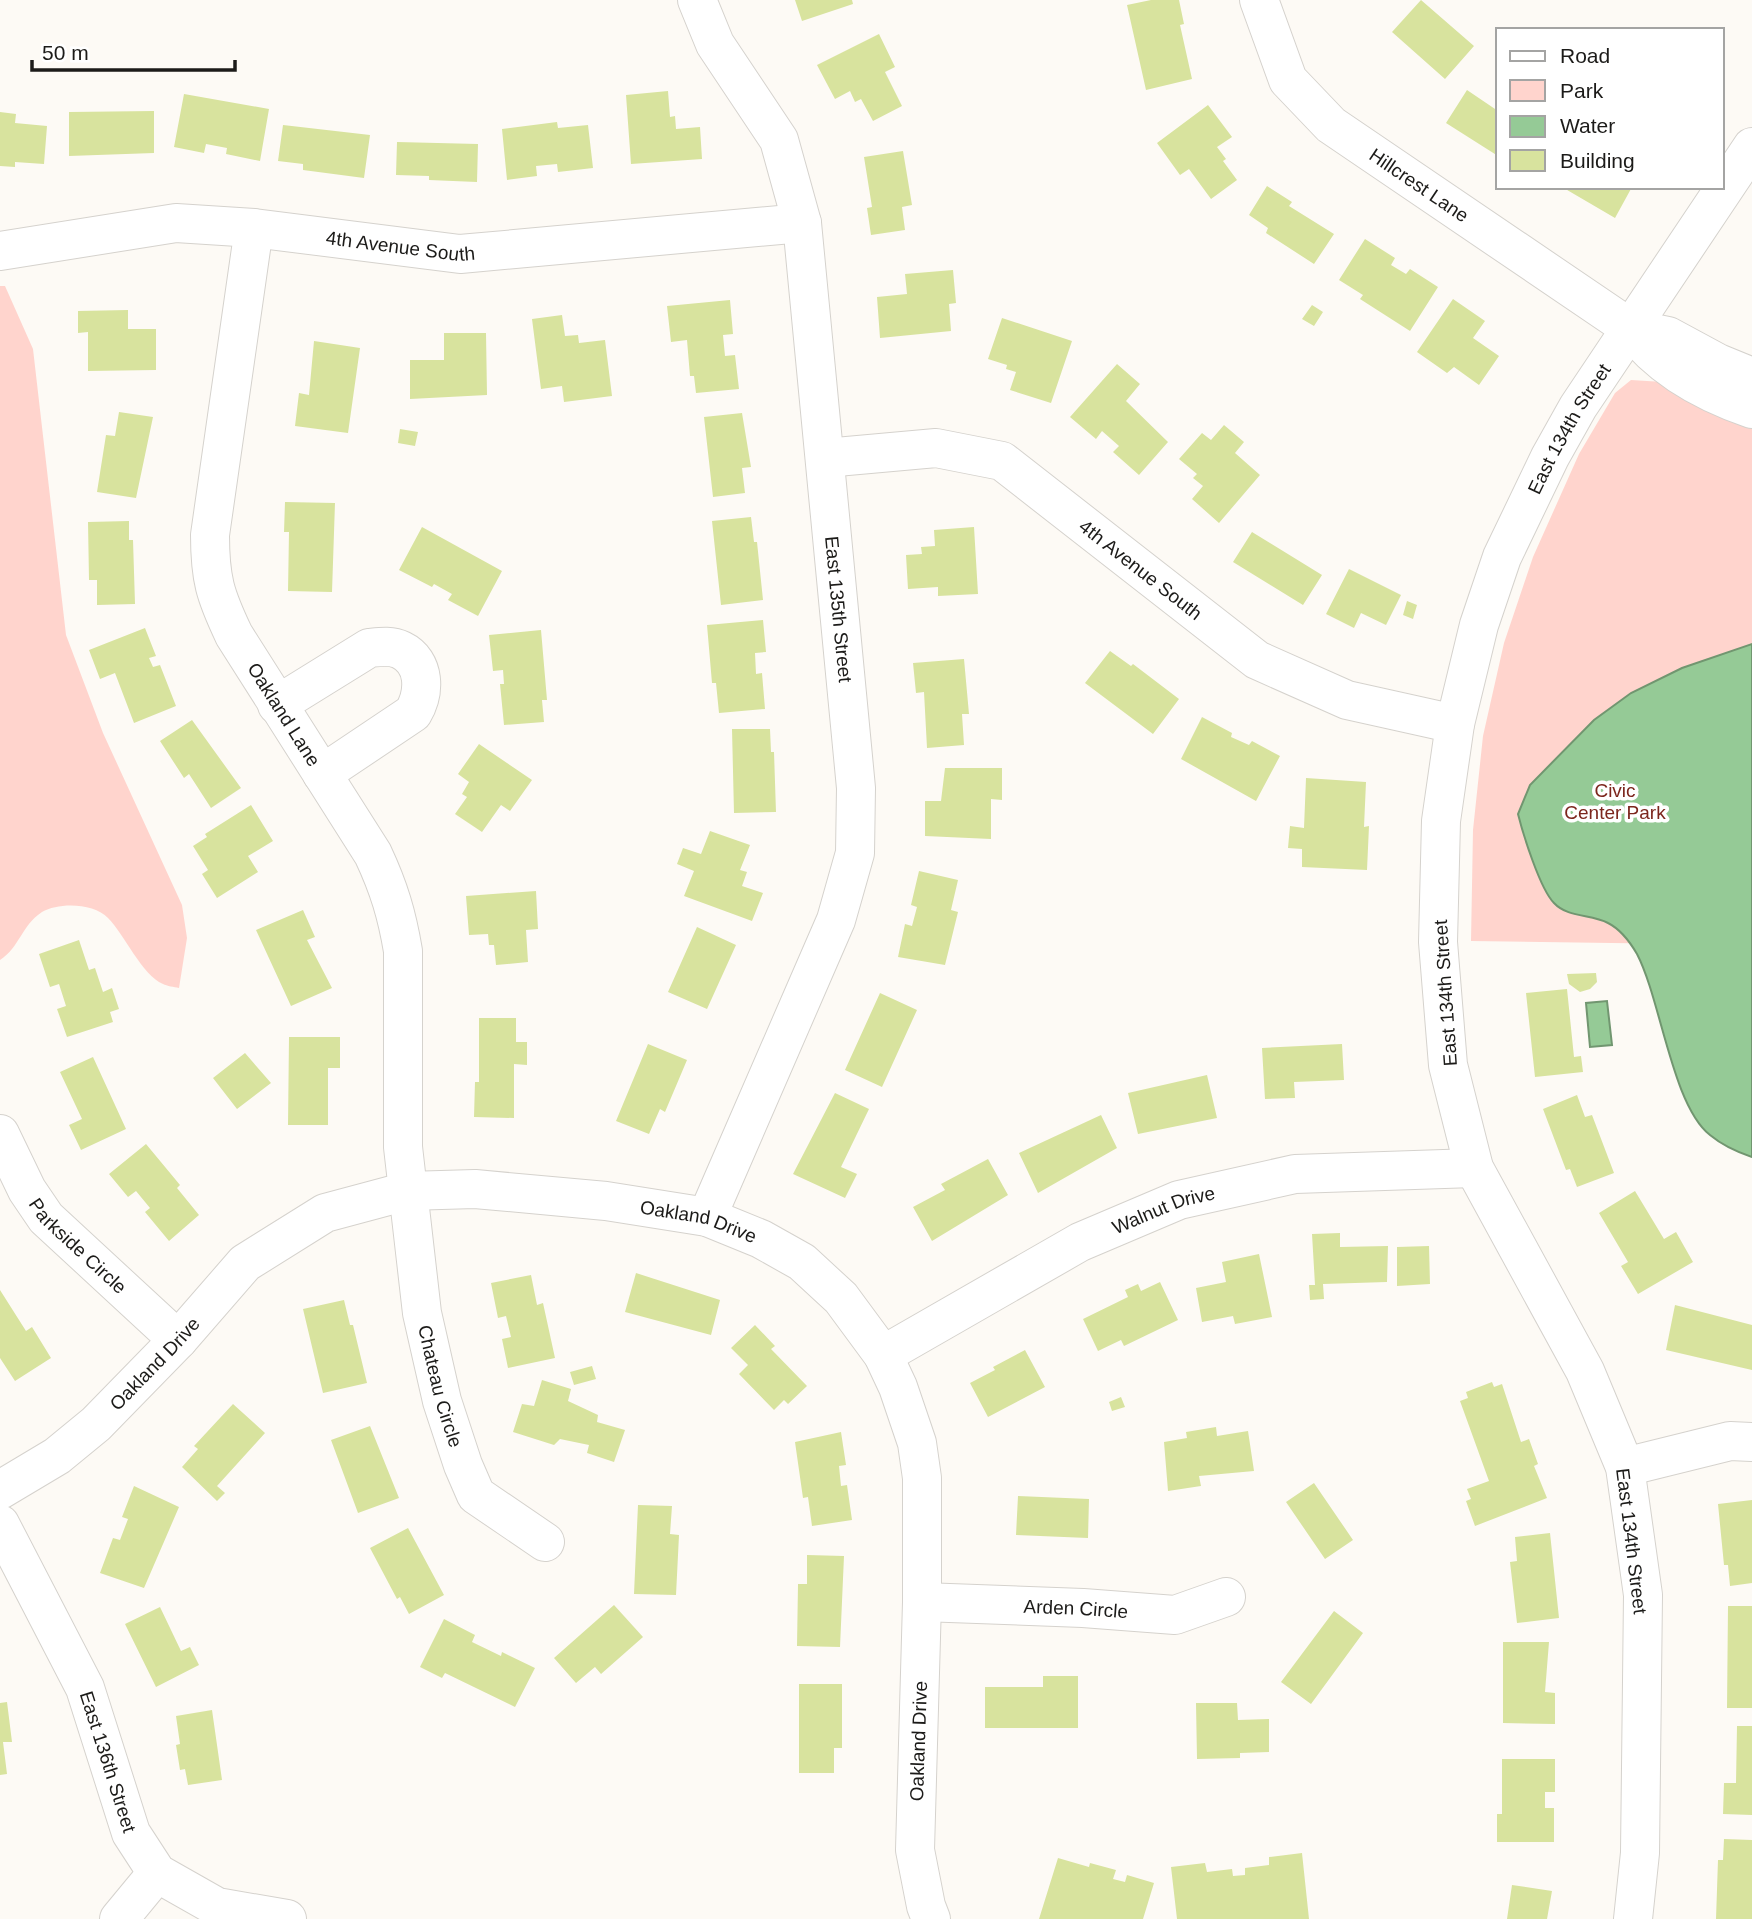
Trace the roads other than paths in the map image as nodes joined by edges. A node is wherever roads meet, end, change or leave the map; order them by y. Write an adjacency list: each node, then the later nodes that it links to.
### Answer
1 (697, 0): 6 (street, East 135th Street)
2 (1259, 0): 9 (street, Hillcrest Lane)
3 (1752, 147): 5 (street, East 134th Street)
4 (1724, 189): 9 (street, East 134th Street)
5 (1724, 189)
6 (802, 222): 7 (street, 4th Avenue South); 12 (street, East 135th Street)
7 (254, 228): 8 (street, 4th Avenue South); 13 (street, Oakland Lane)
8 (0, 251)
9 (1630, 328): 10 (street); 11 (street); 14 (street, East 134th Street)
10 (1752, 377)
11 (1752, 409)
12 (825, 457): 14 (street, 4th Avenue South); 19 (street, East 135th Street)
13 (277, 705): 15 (street, Oakland Lane); 15 (street)
14 (1455, 724): 17 (street, East 134th Street)
15 (322, 774): 18 (street, Oakland Lane)
16 (0, 1135): 20 (street, Parkside Circle)
17 (1474, 1168): 21 (street, Walnut Drive); 23 (street, East 134th Street)
18 (407, 1191): 19 (street, Oakland Drive); 20 (street, Oakland Drive); 26 (street, Chateau Circle)
19 (707, 1217): 21 (street, Oakland Drive)
20 (178, 1340): 24 (street, Oakland Drive)
21 (883, 1355): 28 (street, Oakland Drive)
22 (1752, 1442): 23 (street)
23 (1625, 1467): 33 (street, East 134th Street)
24 (0, 1490)
25 (0, 1524): 29 (street, East 136th Street)
26 (545, 1542)
27 (1226, 1597): 28 (street, Arden Circle)
28 (922, 1602): 32 (street, Oakland Drive)
29 (157, 1873): 30 (street); 31 (street, East 136th Street)
30 (119, 1919)
31 (287, 1919)
32 (931, 1919)
33 (1633, 1919)

